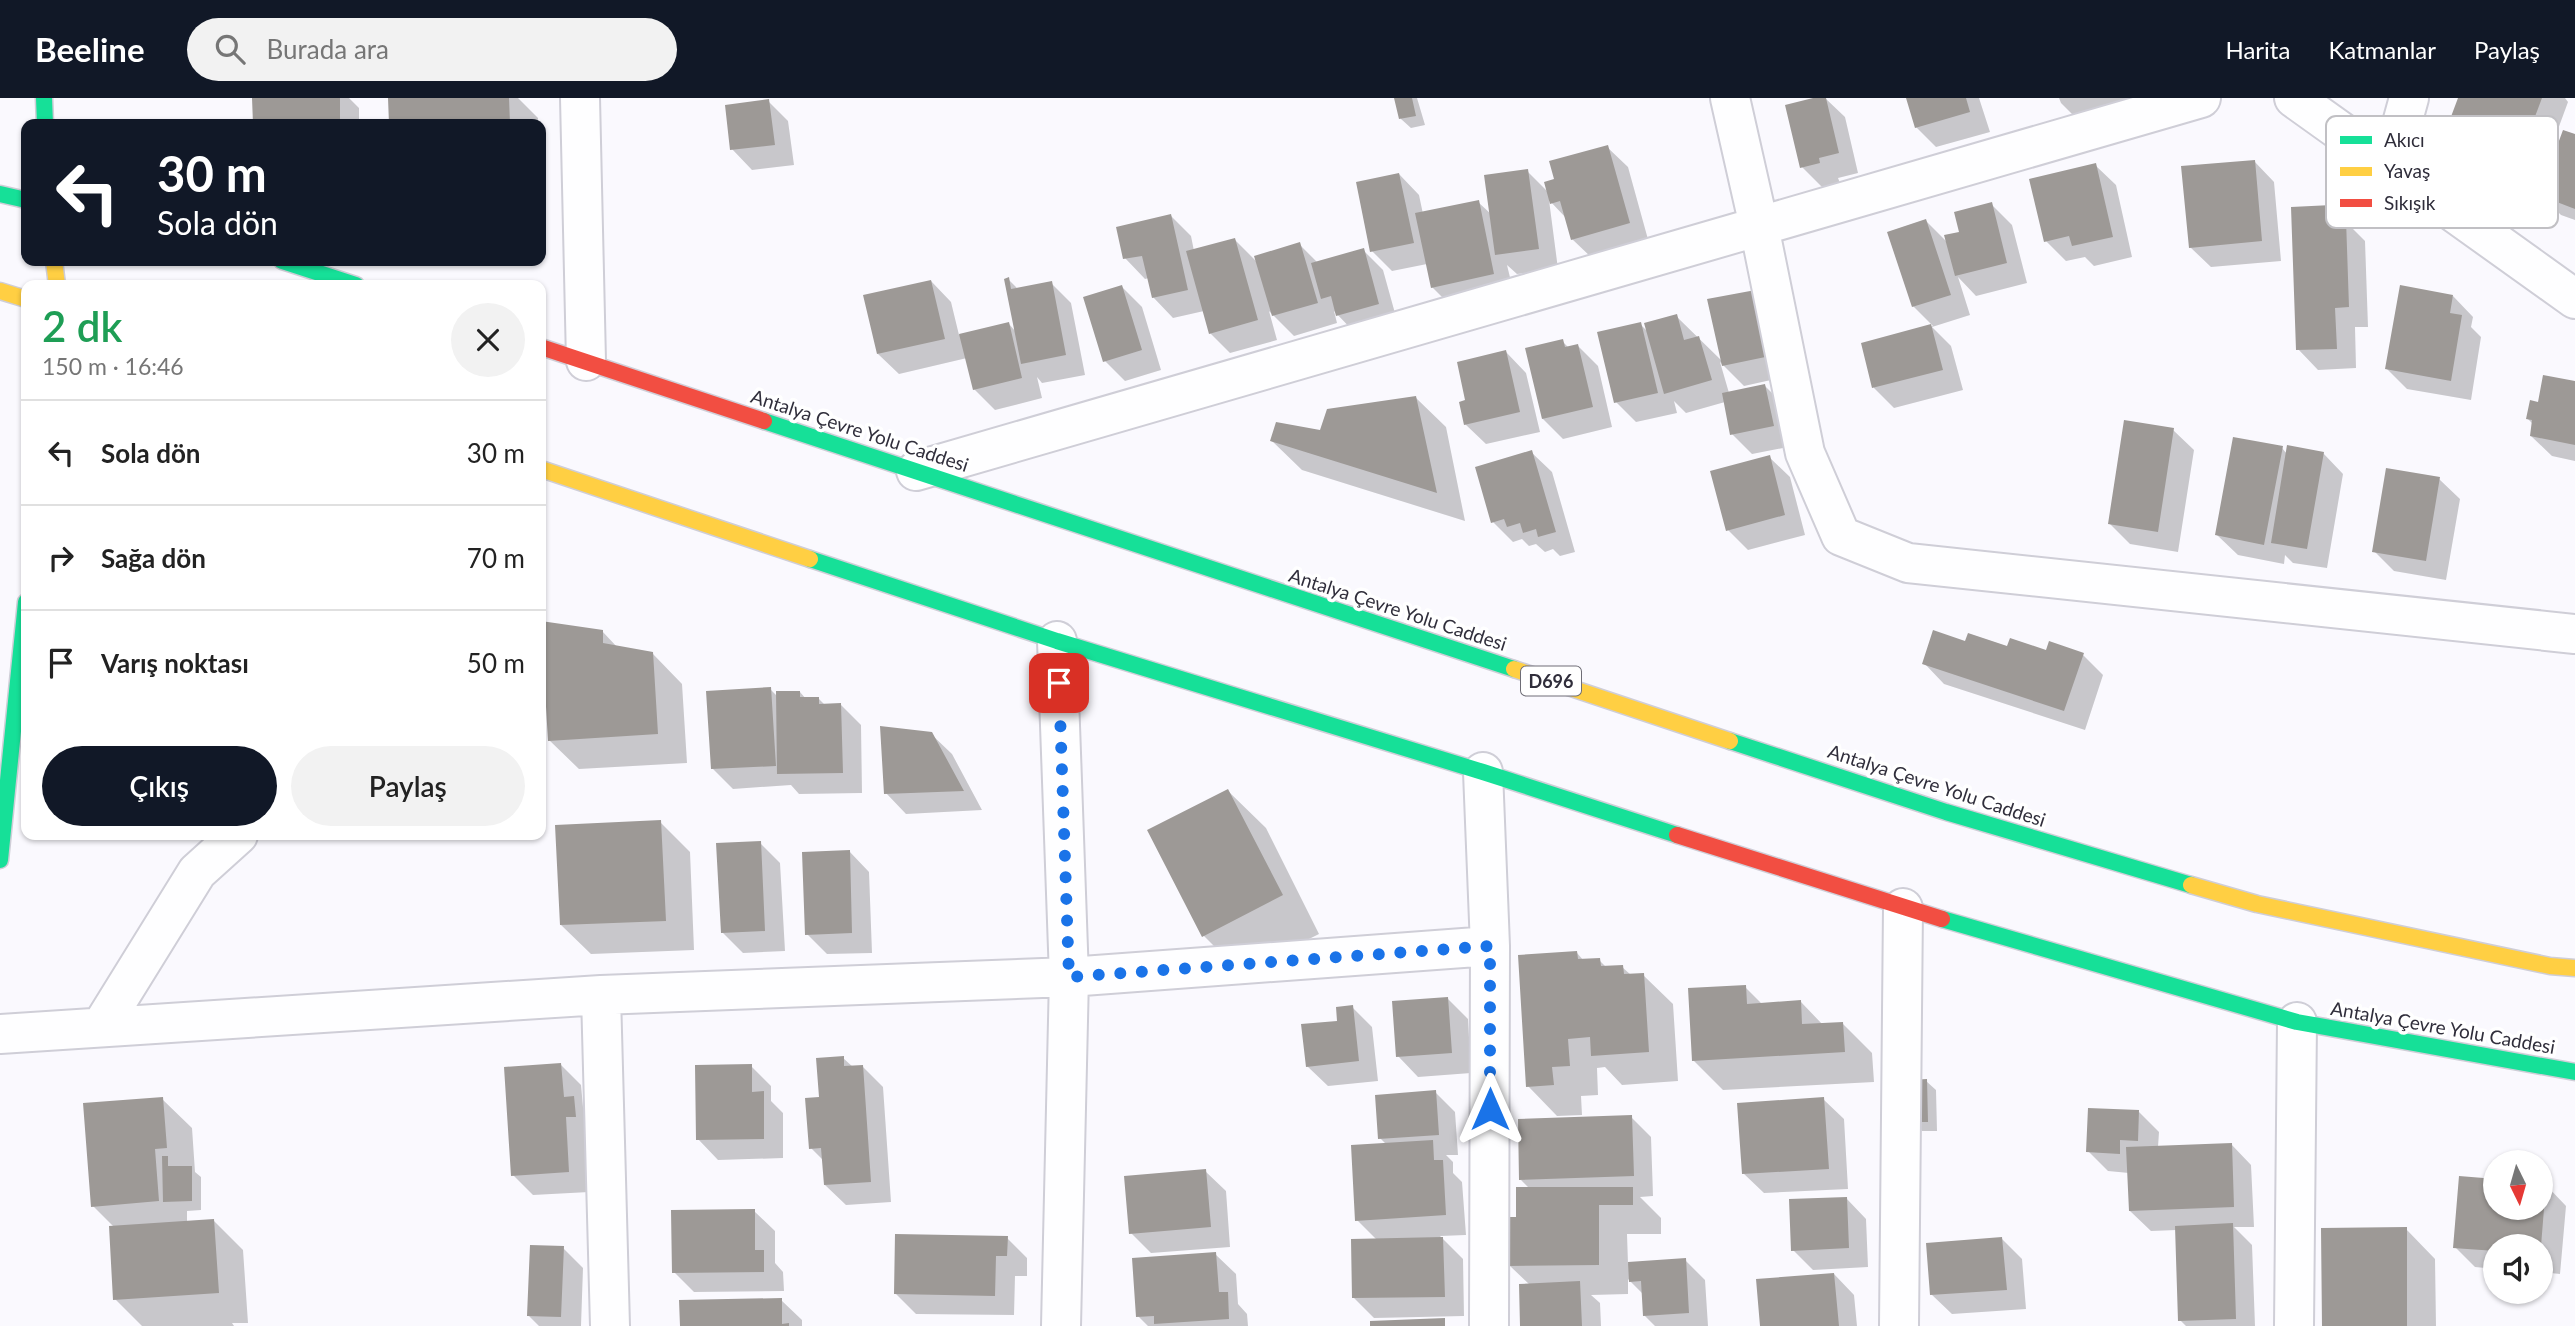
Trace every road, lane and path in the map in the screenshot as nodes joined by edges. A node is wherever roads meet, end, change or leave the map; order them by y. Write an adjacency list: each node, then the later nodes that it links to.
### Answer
1 (44, 98): 8 (main road)
2 (580, 98): 20 (street)
3 (1730, 98): 12 (street)
4 (2201, 98): 12 (street)
5 (2294, 98): 9 (street)
6 (2409, 98): 7 (street)
7 (2404, 116)
8 (45, 119)
9 (2326, 121)
10 (0, 194): 11 (main road)
11 (21, 200)
12 (1759, 226): 22 (street); 23 (street)
13 (2475, 228): 18 (street)
14 (297, 266): 15 (main road)
15 (341, 280)
16 (0, 291): 17 (main road)
17 (21, 297)
18 (2575, 299)
19 (546, 348): 20 (main road, Antalya Çevre Yolu Caddesi / D696)
20 (586, 362): 22 (main road, Antalya Çevre Yolu Caddesi / D696)
21 (546, 471): 24 (main road, Antalya Çevre Yolu Caddesi)
22 (916, 471): 33 (main road, Antalya Çevre Yolu Caddesi / D696)
23 (2575, 634)
24 (1057, 641): 27 (main road, Antalya Çevre Yolu Caddesi); 34 (street)
25 (21, 648): 28 (main road)
26 (1, 709): 28 (main road)
27 (1483, 772): 31 (main road, Antalya Çevre Yolu Caddesi); 32 (street)
28 (4, 803): 30 (main road)
29 (232, 840): 37 (street)
30 (0, 860)
31 (1903, 908): 36 (main road, Antalya Çevre Yolu Caddesi); 43 (street)
32 (1490, 946): 34 (street); 42 (street)
33 (2575, 968)
34 (1069, 977): 35 (street); 41 (street)
35 (601, 995): 37 (street); 40 (street)
36 (2297, 1023): 39 (main road, Antalya Çevre Yolu Caddesi); 44 (street)
37 (101, 1027): 38 (street)
38 (0, 1034)
39 (2575, 1072)
40 (610, 1326)
41 (1060, 1326)
42 (1489, 1326)
43 (1899, 1326)
44 (2294, 1326)

